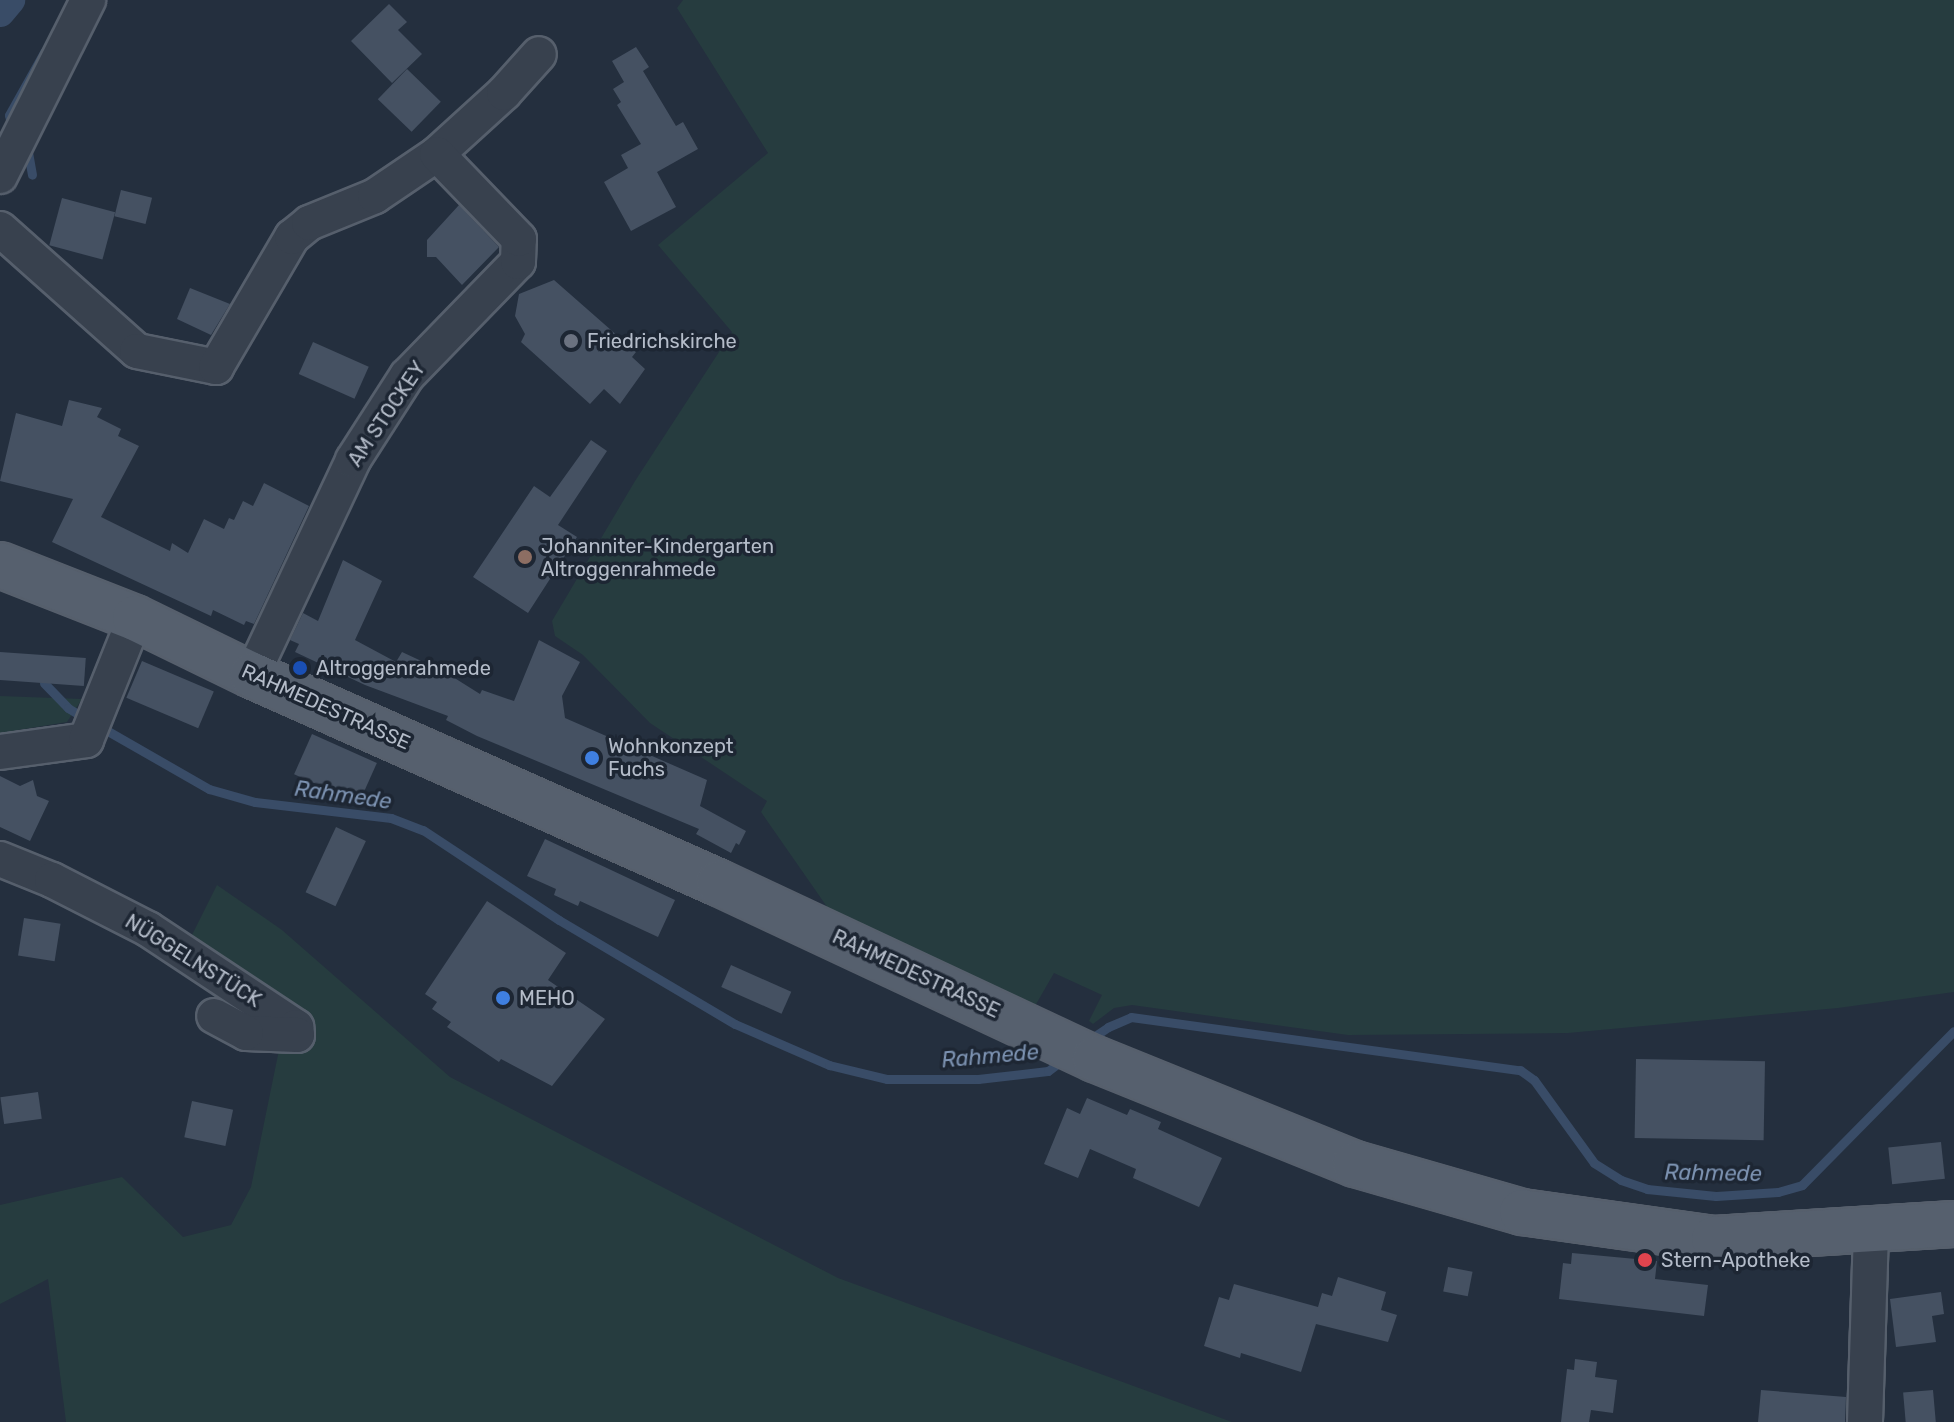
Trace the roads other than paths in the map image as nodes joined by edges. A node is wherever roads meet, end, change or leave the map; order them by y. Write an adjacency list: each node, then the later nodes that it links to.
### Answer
1 (88, 0): 4 (street)
2 (539, 54): 3 (street)
3 (437, 154): 5 (street); 8 (street, AM STOCKEY)
4 (0, 176)
5 (0, 229)
6 (0, 565): 7 (main road, RAHMEDESTRASSE)
7 (135, 618): 8 (main road, RAHMEDESTRASSE); 9 (street)
8 (252, 675): 13 (main road, RAHMEDESTRASSE)
9 (0, 752)
10 (0, 859): 11 (street, NÜGGELNSTÜCK)
11 (214, 1016)
12 (1954, 1224): 13 (main road, RAHMEDESTRASSE)
13 (1871, 1229): 14 (street)
14 (1865, 1422)

